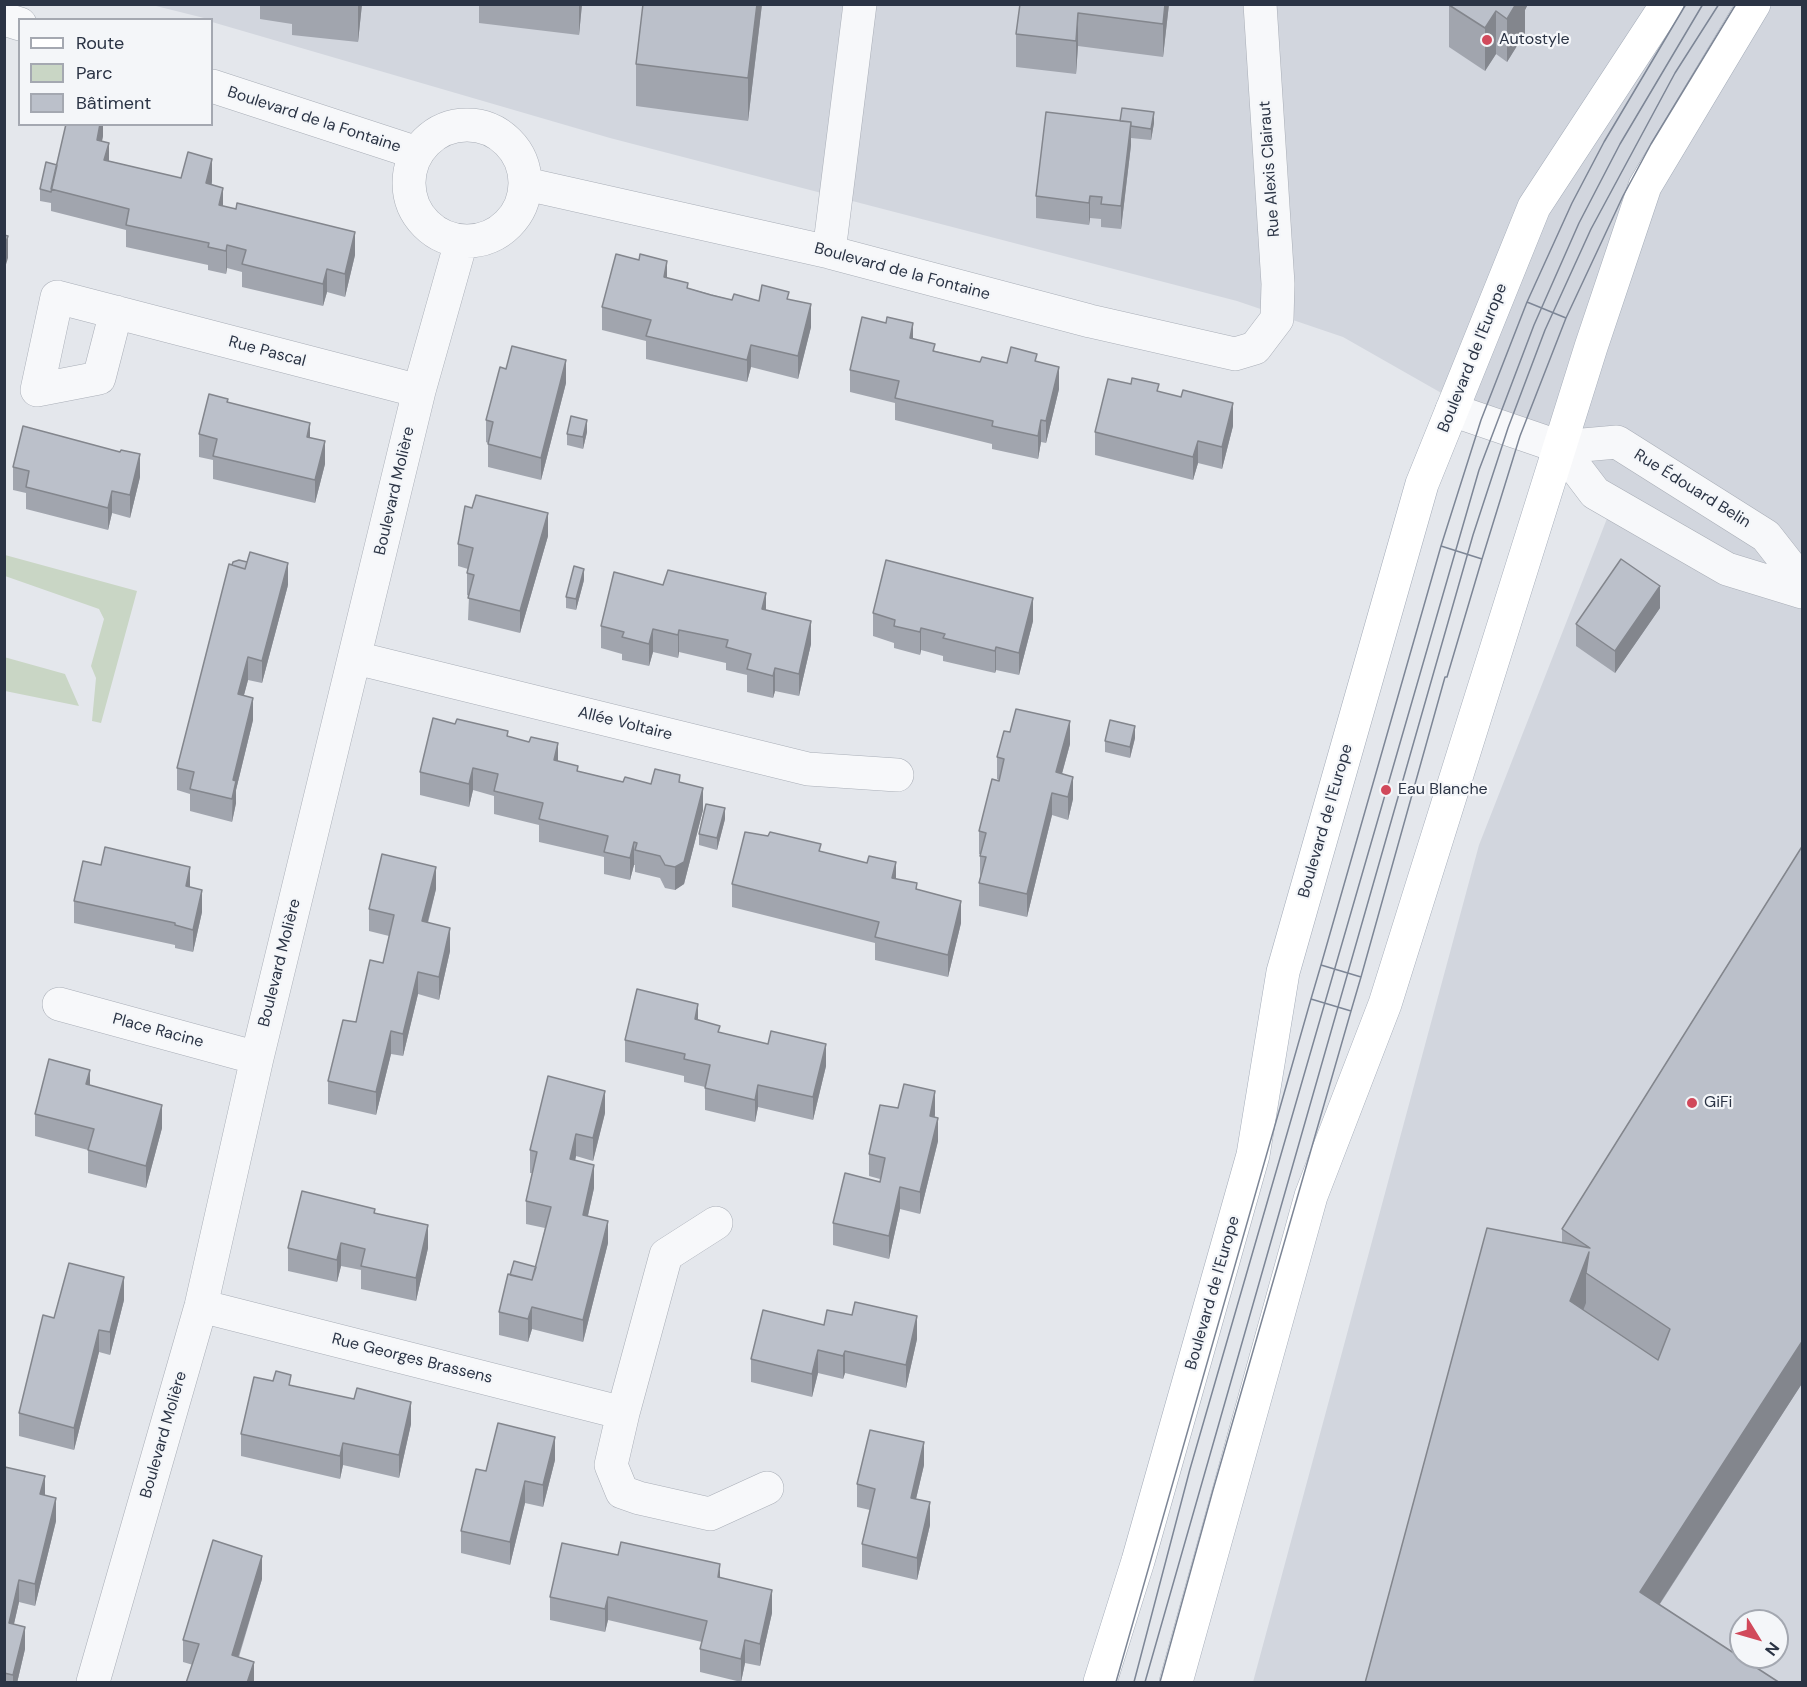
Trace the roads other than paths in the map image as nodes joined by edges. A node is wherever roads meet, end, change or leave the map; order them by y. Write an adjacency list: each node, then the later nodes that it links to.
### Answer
1 (860, 4): 9 (street)
2 (1260, 4): 11 (street, Rue Alexis Clairaut)
3 (1667, 4): 13 (main road, Boulevard de l'Europe)
4 (1754, 4): 14 (main road)
5 (213, 86): 6 (street, Boulevard de la Fontaine)
6 (417, 153): 7 (street); 8 (street)
7 (526, 184): 8 (street); 9 (street, Boulevard de la Fontaine)
8 (461, 242): 12 (street, Boulevard Molière)
9 (829, 252): 11 (street, Boulevard de la Fontaine)
10 (116, 312): 12 (street, Rue Pascal)
11 (1269, 332)
12 (419, 391): 17 (street, Boulevard Molière)
13 (1452, 410): 14 (street, Rue Édouard Belin); 26 (main road, Boulevard de l'Europe)
14 (1560, 447): 15 (street, Rue Édouard Belin); 16 (street); 27 (main road)
15 (1803, 582)
16 (1803, 592)
17 (356, 658): 18 (street, Allée Voltaire); 20 (street, Boulevard Molière)
18 (897, 775)
19 (59, 1004): 20 (street, Place Racine)
20 (257, 1058): 22 (street, Boulevard Molière)
21 (716, 1223): 23 (street)
22 (201, 1306): 23 (street, Rue Georges Brassens); 25 (street, Boulevard Molière)
23 (623, 1413): 24 (street)
24 (767, 1488)
25 (93, 1683)
26 (1100, 1683)
27 (1176, 1683)

